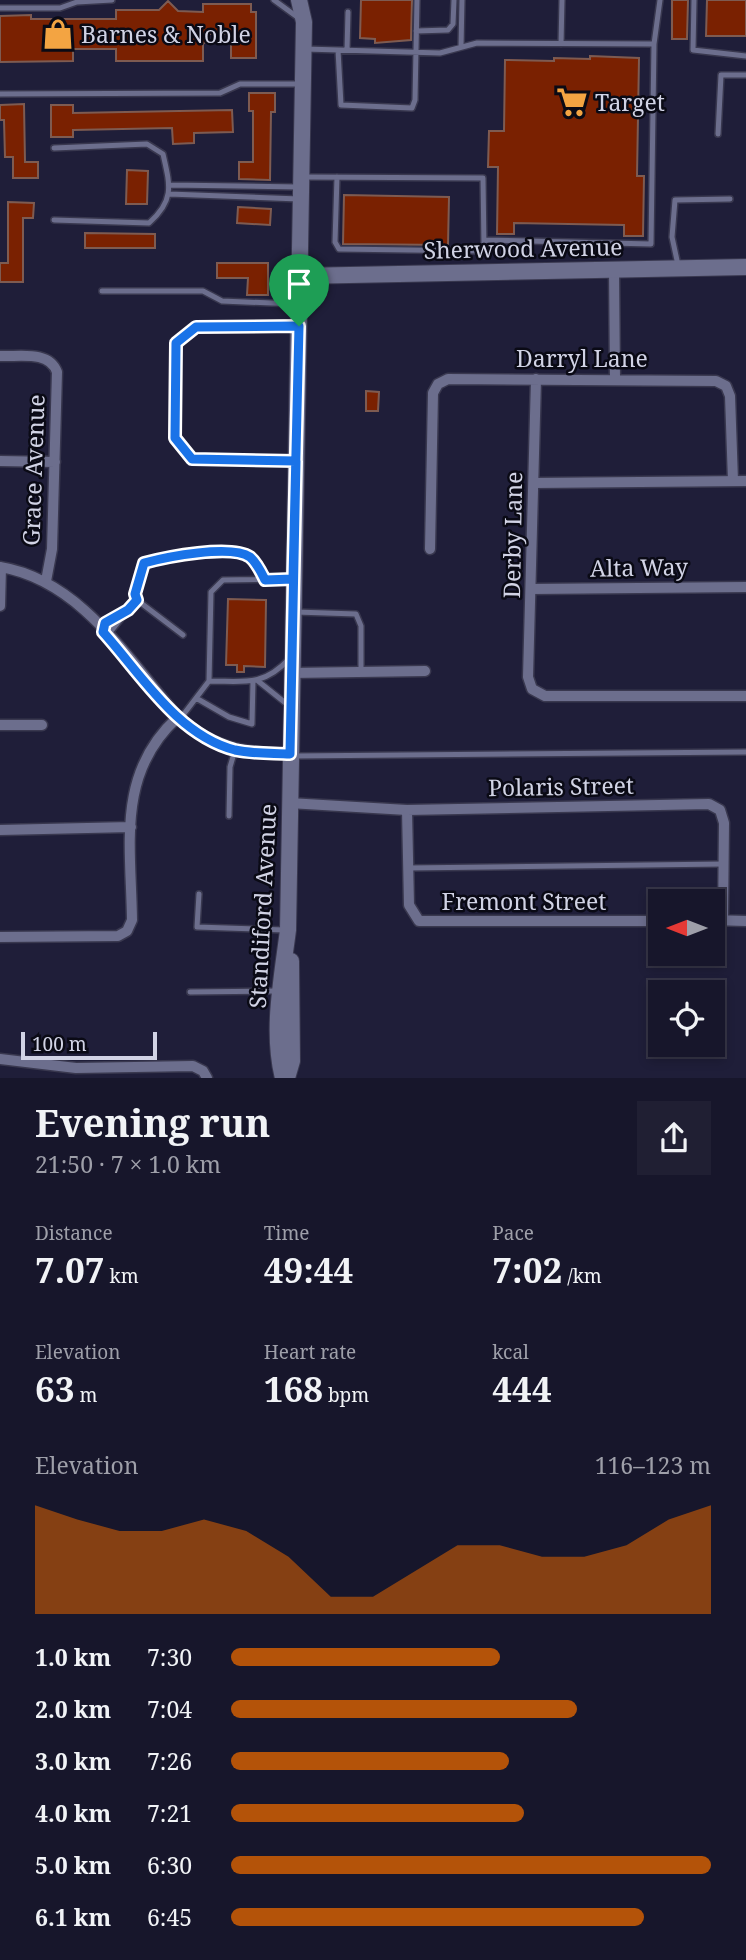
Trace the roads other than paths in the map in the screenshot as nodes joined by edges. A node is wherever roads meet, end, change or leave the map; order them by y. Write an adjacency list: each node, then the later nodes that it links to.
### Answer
1 (112, 0): 11 (lane)
2 (274, 0): 14 (lane)
3 (299, 0): 14 (main road, Standiford Avenue)
4 (312, 0): 14 (main road, Standiford Avenue)
5 (417, 0): 15 (lane)
6 (454, 0): 15 (lane)
7 (462, 0): 18 (lane)
8 (562, 0): 16 (lane)
9 (660, 0): 17 (lane)
10 (694, 0): 23 (lane)
11 (77, 1): 12 (lane)
12 (0, 8)
13 (348, 12): 21 (lane)
14 (304, 22): 19 (main road, Standiford Avenue)
15 (416, 31): 22 (lane)
16 (561, 44): 17 (lane); 18 (lane)
17 (654, 44): 35 (lane)
18 (461, 47): 22 (lane)
19 (303, 49): 20 (lane); 25 (main road, Standiford Avenue)
20 (338, 50): 21 (lane); 22 (lane)
21 (347, 50): 22 (lane)
22 (416, 52)
23 (746, 56)
24 (746, 75): 27 (lane)
25 (303, 84): 26 (lane); 31 (main road, Standiford Avenue)
26 (0, 94)
27 (718, 134)
28 (54, 148): 30 (lane)
29 (337, 177): 31 (lane); 35 (lane); 35 (lane)
30 (170, 185): 31 (lane); 32 (lane)
31 (301, 187): 32 (lane); 39 (main road, Standiford Avenue)
32 (169, 194): 34 (lane)
33 (730, 199): 37 (lane)
34 (54, 219)
35 (484, 240)
36 (746, 267): 37 (main road, Sherwood Avenue)
37 (678, 268): 38 (main road, Sherwood Avenue)
38 (614, 269): 39 (main road, Sherwood Avenue); 45 (street)
39 (300, 276): 41 (main road, Standiford Avenue)
40 (102, 291): 41 (lane)
41 (299, 304): 42 (main road, Standiford Avenue)
42 (299, 326): 47 (main road, Standiford Avenue); 47 (lane)
43 (0, 356): 48 (street, Grace Avenue)
44 (536, 379): 45 (street, Darryl Lane); 51 (street, Derby Lane); 52 (street, Darryl Lane)
45 (615, 379): 49 (street, Darryl Lane)
46 (0, 461): 48 (street)
47 (296, 461): 54 (main road, Standiford Avenue)
48 (55, 462): 56 (street, Grace Avenue)
49 (733, 481): 50 (street); 51 (street)
50 (746, 481)
51 (534, 482): 58 (street, Derby Lane)
52 (430, 550)
53 (0, 567): 56 (street); 60 (street)
54 (293, 579): 55 (lane); 61 (main road, Standiford Avenue)
55 (265, 580): 59 (lane); 67 (lane)
56 (46, 581): 62 (street)
57 (746, 587): 58 (street, Alta Way)
58 (531, 589): 69 (street, Derby Lane)
59 (137, 600): 62 (lane); 63 (lane)
60 (0, 606)
61 (293, 612): 64 (main road, Standiford Avenue); 66 (lane)
62 (103, 632): 72 (street)
63 (183, 635)
64 (291, 664): 66 (street); 68 (lane); 71 (main road, Standiford Avenue)
65 (425, 671): 66 (street)
66 (361, 672)
67 (209, 681): 68 (lane); 70 (lane)
68 (255, 681): 70 (lane); 71 (lane)
69 (746, 696)
70 (196, 698): 72 (lane)
71 (290, 707): 77 (main road, Standiford Avenue)
72 (179, 718): 75 (street); 81 (street)
73 (0, 725): 74 (street)
74 (42, 725)
75 (235, 750): 77 (street); 80 (lane)
76 (746, 752): 77 (lane)
77 (290, 755): 78 (main road, Standiford Avenue)
78 (289, 803): 79 (street, Polaris Street); 90 (main road, Standiford Avenue)
79 (407, 810): 83 (street, Polaris Street); 84 (street, Fremont Street)
80 (229, 816)
81 (131, 827): 82 (street); 91 (street)
82 (0, 830)
83 (724, 864): 84 (lane); 85 (street, Polaris Street)
84 (408, 868): 88 (street, Fremont Street)
85 (721, 889)
86 (199, 894): 90 (lane)
87 (725, 920): 89 (street)
88 (648, 921)
89 (746, 921)
90 (288, 930): 92 (main road, Standiford Avenue); 96 (main road)
91 (0, 937)
92 (280, 991): 93 (lane); 96 (main road, Standiford Avenue)
93 (190, 992)
94 (0, 1059): 95 (street)
95 (205, 1074)
96 (285, 1078)

